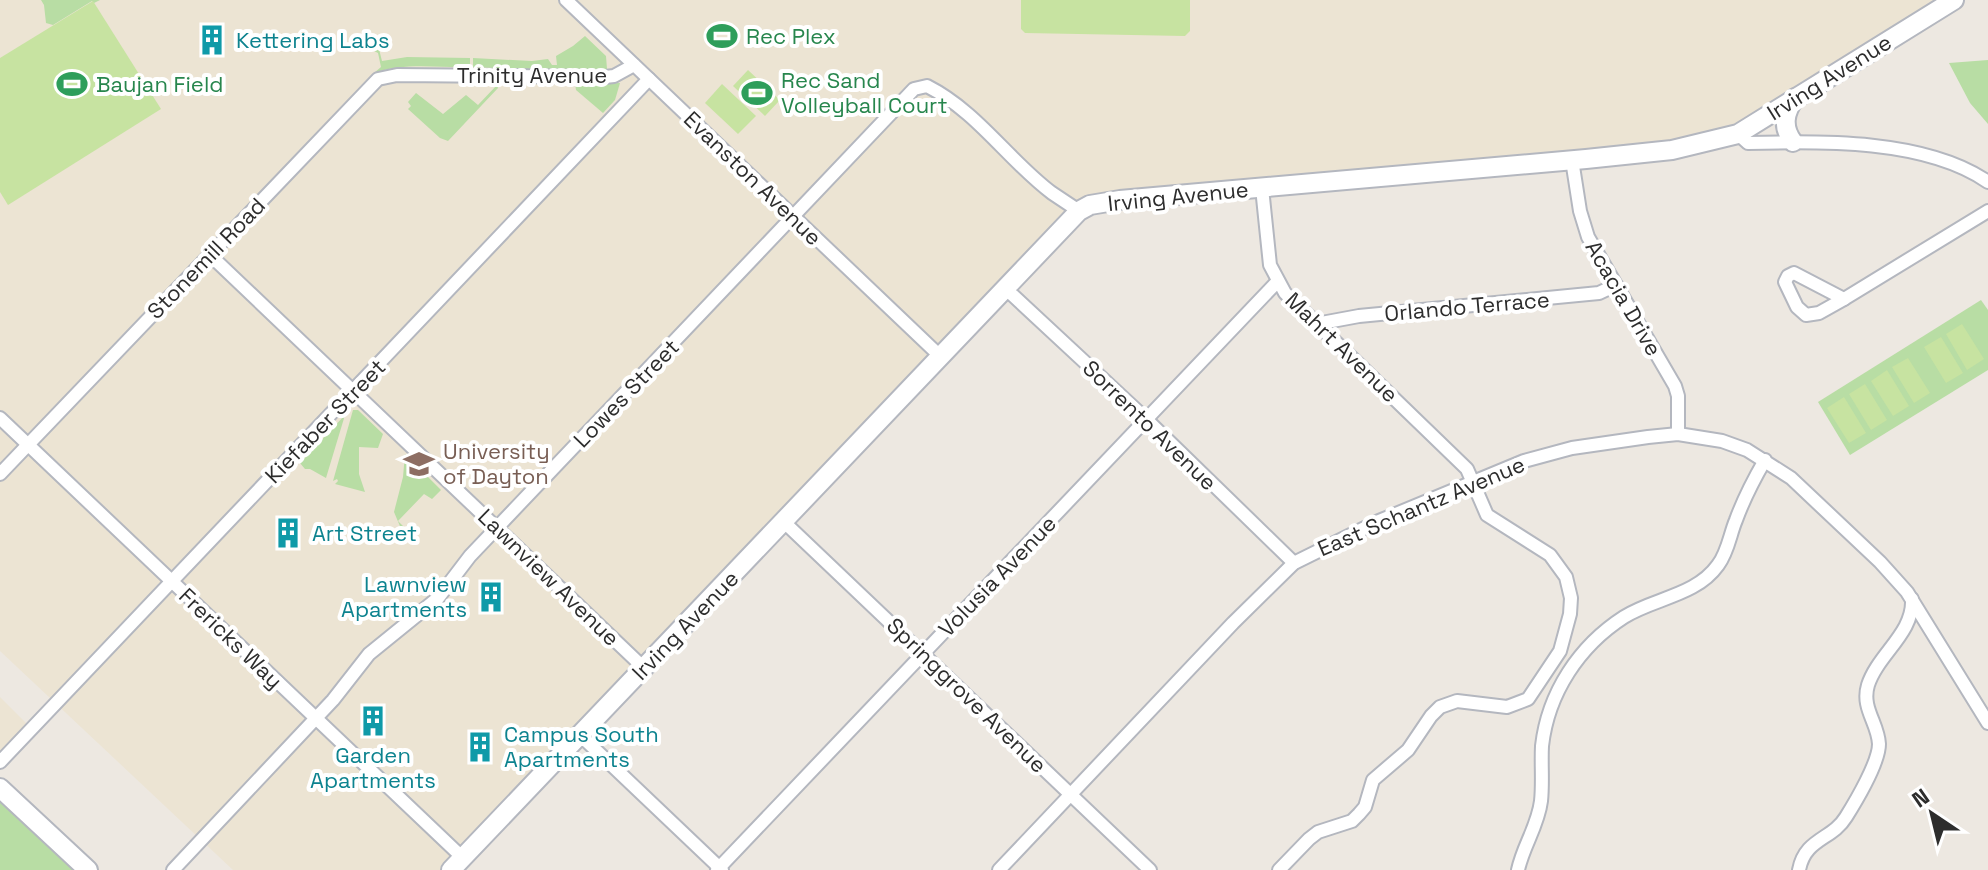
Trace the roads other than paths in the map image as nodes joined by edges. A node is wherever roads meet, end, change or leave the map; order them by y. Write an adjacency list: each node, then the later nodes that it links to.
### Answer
1 (566, 0): 3 (street, Evanston Avenue)
2 (1954, 0): 6 (street, Irving Avenue)
3 (634, 65): 4 (street, Trinity Avenue); 5 (street, Evanston Avenue)
4 (427, 75): 15 (street, Stonemill Road)
5 (649, 79): 14 (street, Evanston Avenue); 22 (street, Kiefaber Street)
6 (1796, 97): 7 (street, Irving Avenue); 8 (street)
7 (1738, 134): 8 (street); 9 (street, Irving Avenue)
8 (1793, 142): 10 (street)
9 (1572, 160): 11 (street, Irving Avenue); 17 (street, Acacia Drive)
10 (1988, 182)
11 (1262, 188): 12 (street, Irving Avenue); 16 (street, Mahrt Avenue)
12 (1079, 211): 14 (street, Lowes Street); 18 (street, Irving Avenue)
13 (1988, 211): 19 (street)
14 (793, 217): 21 (street, Evanston Avenue); 31 (street, Lowes Street)
15 (210, 255): 22 (street, Lawnview Avenue); 26 (street, Stonemill Road)
16 (1277, 282): 20 (street, Mahrt Avenue); 24 (street, Volusia Avenue)
17 (1616, 285): 20 (street, Orlando Terrace); 25 (street, Acacia Drive)
18 (1005, 288): 21 (street, Irving Avenue); 24 (street, Sorrento Avenue)
19 (1844, 299): 19 (street)
20 (1316, 324): 29 (street, Mahrt Avenue)
21 (940, 356): 30 (street, Irving Avenue)
22 (353, 391): 31 (street, Lawnview Avenue); 33 (street, Kiefaber Street)
23 (0, 418): 26 (street, Frericks Way)
24 (1146, 419): 32 (street, Sorrento Avenue); 35 (street, Volusia Avenue)
25 (1678, 434): 27 (street, East Schantz Avenue); 29 (street, East Schantz Avenue)
26 (28, 444): 28 (street, Stonemill Road); 33 (street, Frericks Way)
27 (1765, 460): 34 (street, East Schantz Avenue); 37 (street)
28 (0, 474)
29 (1473, 481): 32 (street, East Schantz Avenue); 38 (street, Mahrt Avenue)
30 (783, 521): 35 (street, Springgrove Avenue); 36 (street, Irving Avenue)
31 (497, 527): 36 (street, Lawnview Avenue); 39 (street, Lowes Street)
32 (1294, 563): 44 (street, East Schantz Avenue)
33 (172, 581): 39 (street, Frericks Way); 42 (street, Kiefaber Street)
34 (1912, 599): 40 (street, East Schantz Avenue); 53 (street)
35 (924, 653): 44 (street, Springgrove Avenue); 46 (street, Volusia Avenue)
36 (644, 668): 41 (street, Irving Avenue)
37 (1554, 698): 38 (street); 52 (street)
38 (1528, 699): 51 (street)
39 (316, 718): 45 (street, Frericks Way); 48 (street, Lowes Street)
40 (1988, 723)
41 (580, 735): 45 (street, Irving Avenue); 46 (street)
42 (0, 762)
43 (0, 788): 47 (street)
44 (1071, 795): 49 (street, East Schantz Avenue); 50 (street, Springgrove Avenue)
45 (457, 864)
46 (719, 869)
47 (88, 870)
48 (173, 870)
49 (999, 870)
50 (1150, 870)
51 (1279, 870)
52 (1518, 870)
53 (1799, 870)

